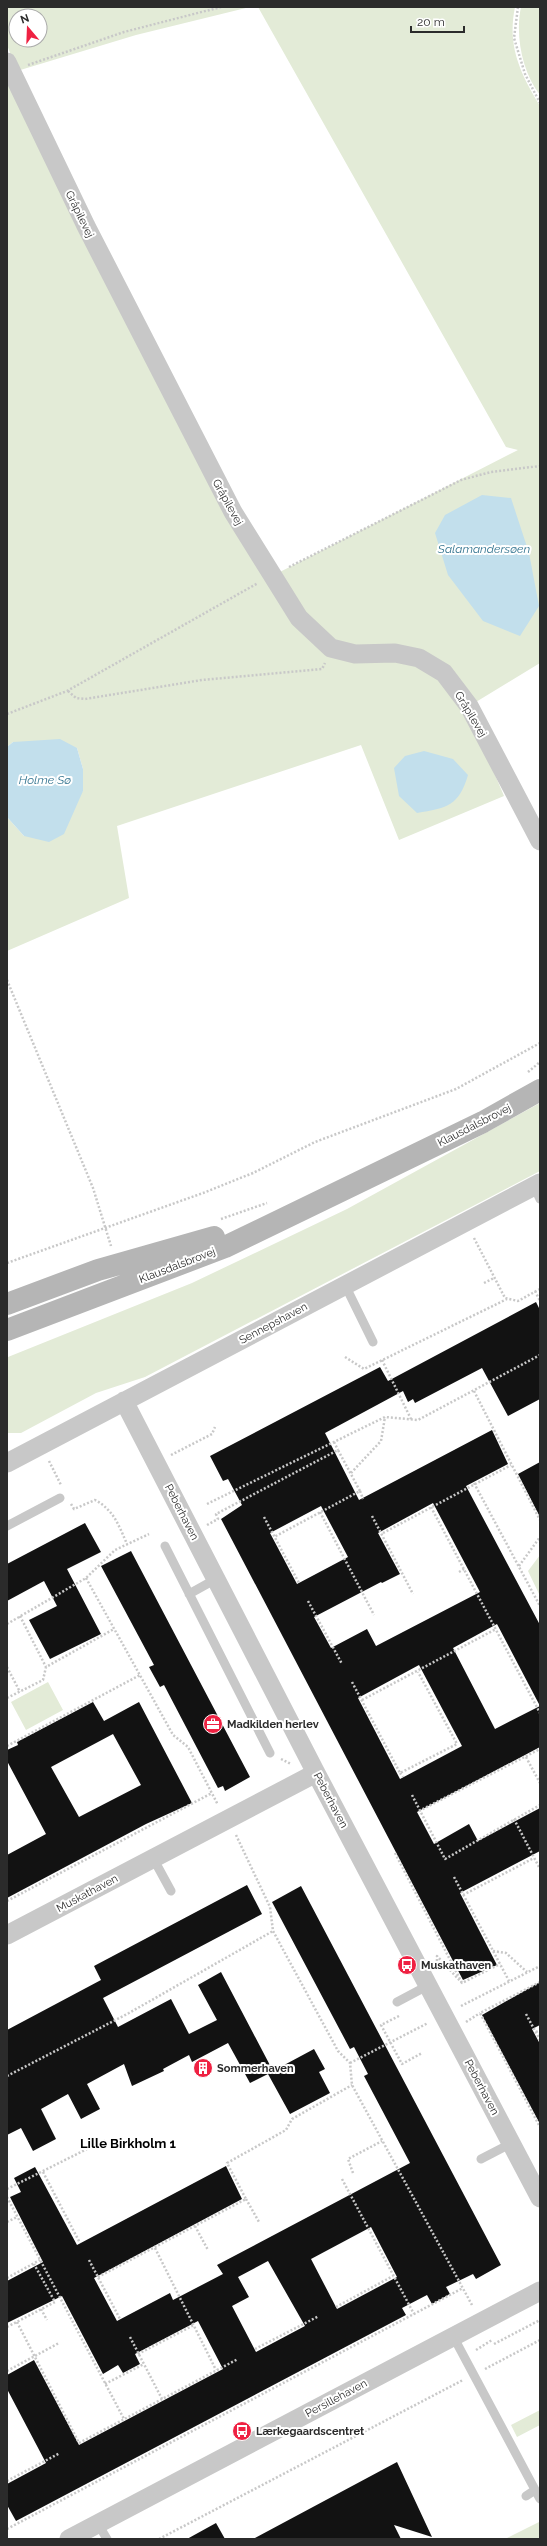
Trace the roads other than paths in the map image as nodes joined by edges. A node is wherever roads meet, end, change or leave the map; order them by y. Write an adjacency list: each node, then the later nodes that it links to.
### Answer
1 (9, 67): 2 (street, Gråpilevej)
2 (540, 841)
3 (532, 1083): 4 (street, Klausdalsbrovej)
4 (343, 1190): 7 (street, Klausdalsbrovej); 8 (street, Klausdalsbrovej)
5 (538, 1190): 6 (street, Sennepshaven)
6 (345, 1285): 10 (lane); 12 (street, Sennepshaven)
7 (7, 1304)
8 (33, 1320): 9 (street, Klausdalsbrovej); 11 (street)
9 (7, 1330)
10 (373, 1342)
11 (7, 1343)
12 (124, 1401): 13 (street, Sennepshaven); 17 (street, Peberhaven)
13 (7, 1463)
14 (64, 1498): 15 (lane)
15 (7, 1526)
16 (164, 1546): 18 (lane)
17 (216, 1579): 18 (lane); 20 (street, Peberhaven)
18 (189, 1594): 19 (lane)
19 (270, 1753)
20 (316, 1773): 21 (street, Muskathaven); 24 (street, Peberhaven)
21 (153, 1858): 22 (lane); 23 (street, Muskathaven)
22 (171, 1891)
23 (7, 1935)
24 (429, 1986): 25 (lane); 26 (street, Peberhaven)
25 (397, 2002)
26 (512, 2143): 27 (lane); 28 (street, Peberhaven)
27 (481, 2159)
28 (540, 2198)
29 (540, 2291): 30 (street, Persillehaven)
30 (453, 2336): 31 (lane); 34 (street, Persillehaven)
31 (536, 2490): 32 (lane); 33 (lane)
32 (526, 2496)
33 (540, 2499)
34 (102, 2532): 35 (street, Persillehaven)
35 (69, 2539)

